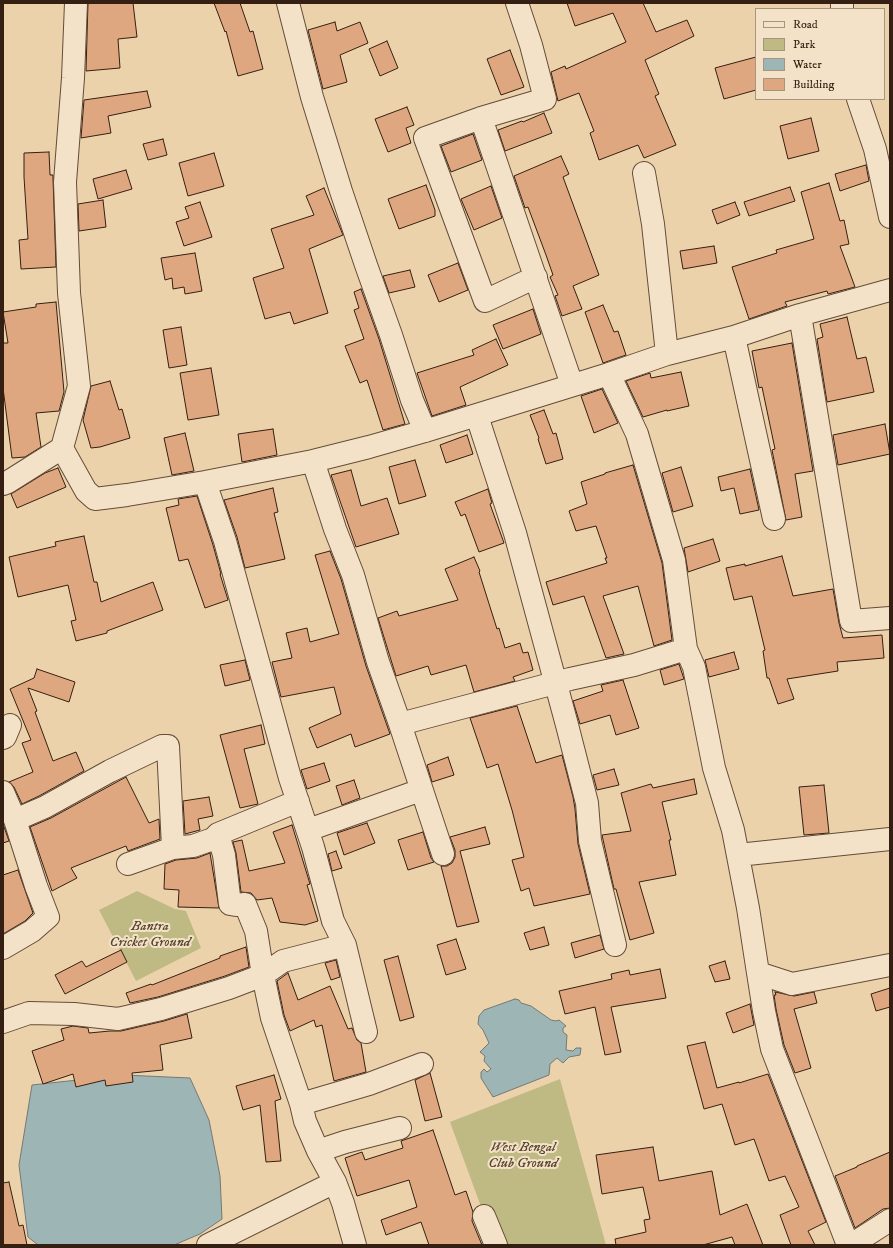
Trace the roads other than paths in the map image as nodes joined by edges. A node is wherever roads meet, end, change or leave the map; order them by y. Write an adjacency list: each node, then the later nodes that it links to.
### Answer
1 (76, 3): 17 (street)
2 (288, 3): 16 (street)
3 (516, 3): 5 (street)
4 (858, 100): 7 (street)
5 (481, 118): 8 (street); 8 (street)
6 (644, 173): 12 (street)
7 (890, 217)
8 (536, 277): 14 (street)
9 (890, 290): 10 (street)
10 (800, 315): 11 (street); 22 (street)
11 (734, 337): 12 (street); 21 (street)
12 (667, 354): 13 (street)
13 (609, 374): 14 (street); 23 (street)
14 (572, 385): 15 (street)
15 (477, 416): 16 (street); 24 (street)
16 (425, 431): 18 (street)
17 (62, 448): 19 (street); 20 (street)
18 (313, 461): 19 (street); 25 (street)
19 (205, 482): 28 (street)
20 (3, 484)
21 (774, 518)
22 (890, 618)
23 (686, 649): 24 (street); 35 (street)
24 (555, 684): 25 (street); 38 (street)
25 (400, 724): 26 (street)
26 (421, 790): 30 (street); 34 (street)
27 (3, 792): 29 (street)
28 (298, 801): 30 (street); 31 (street)
29 (15, 820): 33 (street); 39 (street)
30 (308, 830): 37 (street)
31 (218, 834): 33 (street); 42 (street)
32 (890, 839): 35 (street)
33 (172, 848): 36 (street)
34 (443, 854)
35 (738, 855): 41 (street)
36 (128, 864)
37 (345, 945): 42 (street); 44 (street)
38 (616, 945)
39 (3, 948)
40 (890, 965): 41 (street)
41 (758, 973): 55 (street)
42 (263, 975): 43 (street); 46 (street)
43 (3, 1022)
44 (366, 1032)
45 (422, 1064): 46 (street)
46 (301, 1104): 48 (street)
47 (400, 1128): 48 (street)
48 (318, 1152): 49 (street)
49 (335, 1182): 52 (street); 53 (street)
50 (484, 1216): 54 (street)
51 (890, 1220): 55 (street)
52 (208, 1245)
53 (355, 1245)
54 (496, 1245)
55 (849, 1245)

